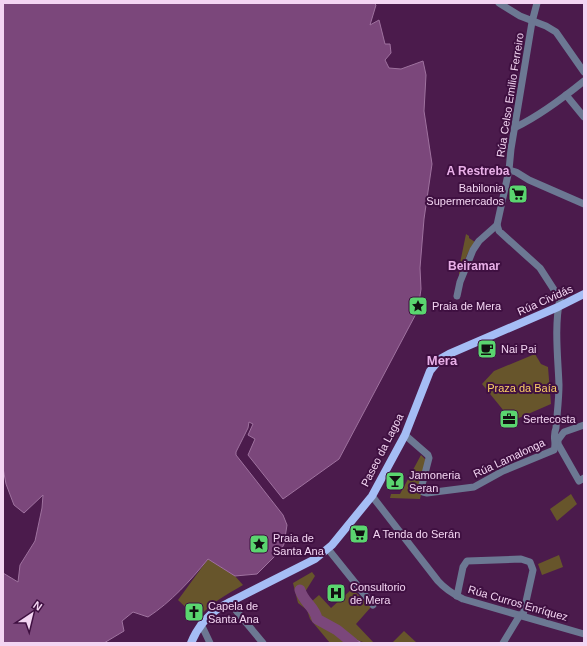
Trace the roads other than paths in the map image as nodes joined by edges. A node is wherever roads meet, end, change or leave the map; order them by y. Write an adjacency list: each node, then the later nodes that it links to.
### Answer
1 (499, 3): 3 (street)
2 (537, 3): 4 (street, Rúa Celso Emilio Ferreiro)
3 (510, 6): 4 (street)
4 (532, 22): 5 (street); 9 (street, Rúa Celso Emilio Ferreiro)
5 (584, 72)
6 (584, 80): 7 (street)
7 (566, 95): 8 (street); 9 (street)
8 (584, 117)
9 (516, 126): 10 (street, Rúa Celso Emilio Ferreiro)
10 (509, 170): 11 (street); 12 (street, Rúa Celso Emilio Ferreiro)
11 (584, 204)
12 (497, 225): 14 (street); 15 (street, Rúa Lamalonga)
13 (584, 294): 15 (main road, Rúa Cividás)
14 (457, 296)
15 (558, 307): 16 (main road, Rúa Cividás); 18 (street, Rúa Lamalonga)
16 (449, 354): 18 (main road, Paseo da Lagoa)
17 (584, 426): 19 (street)
18 (405, 435): 20 (main road, Paseo da Lagoa)
19 (584, 478)
20 (372, 496): 21 (main road, Paseo da Lagoa); 22 (street, Rúa Curros Enríquez)
21 (328, 549): 23 (main road, Paseo da Lagoa); 24 (street)
22 (457, 596): 25 (street, Rúa Curros Enríquez); 25 (street)
23 (229, 602): 26 (main road, Paseo da Lagoa); 31 (street)
24 (372, 605)
25 (522, 615): 27 (street, Rúa Curros Enríquez); 28 (street)
26 (201, 624): 29 (main road, Paseo da Lagoa); 30 (street)
27 (584, 634)
28 (505, 641): 32 (street)
29 (191, 643)
30 (210, 643)
31 (263, 643)
32 (514, 643)

